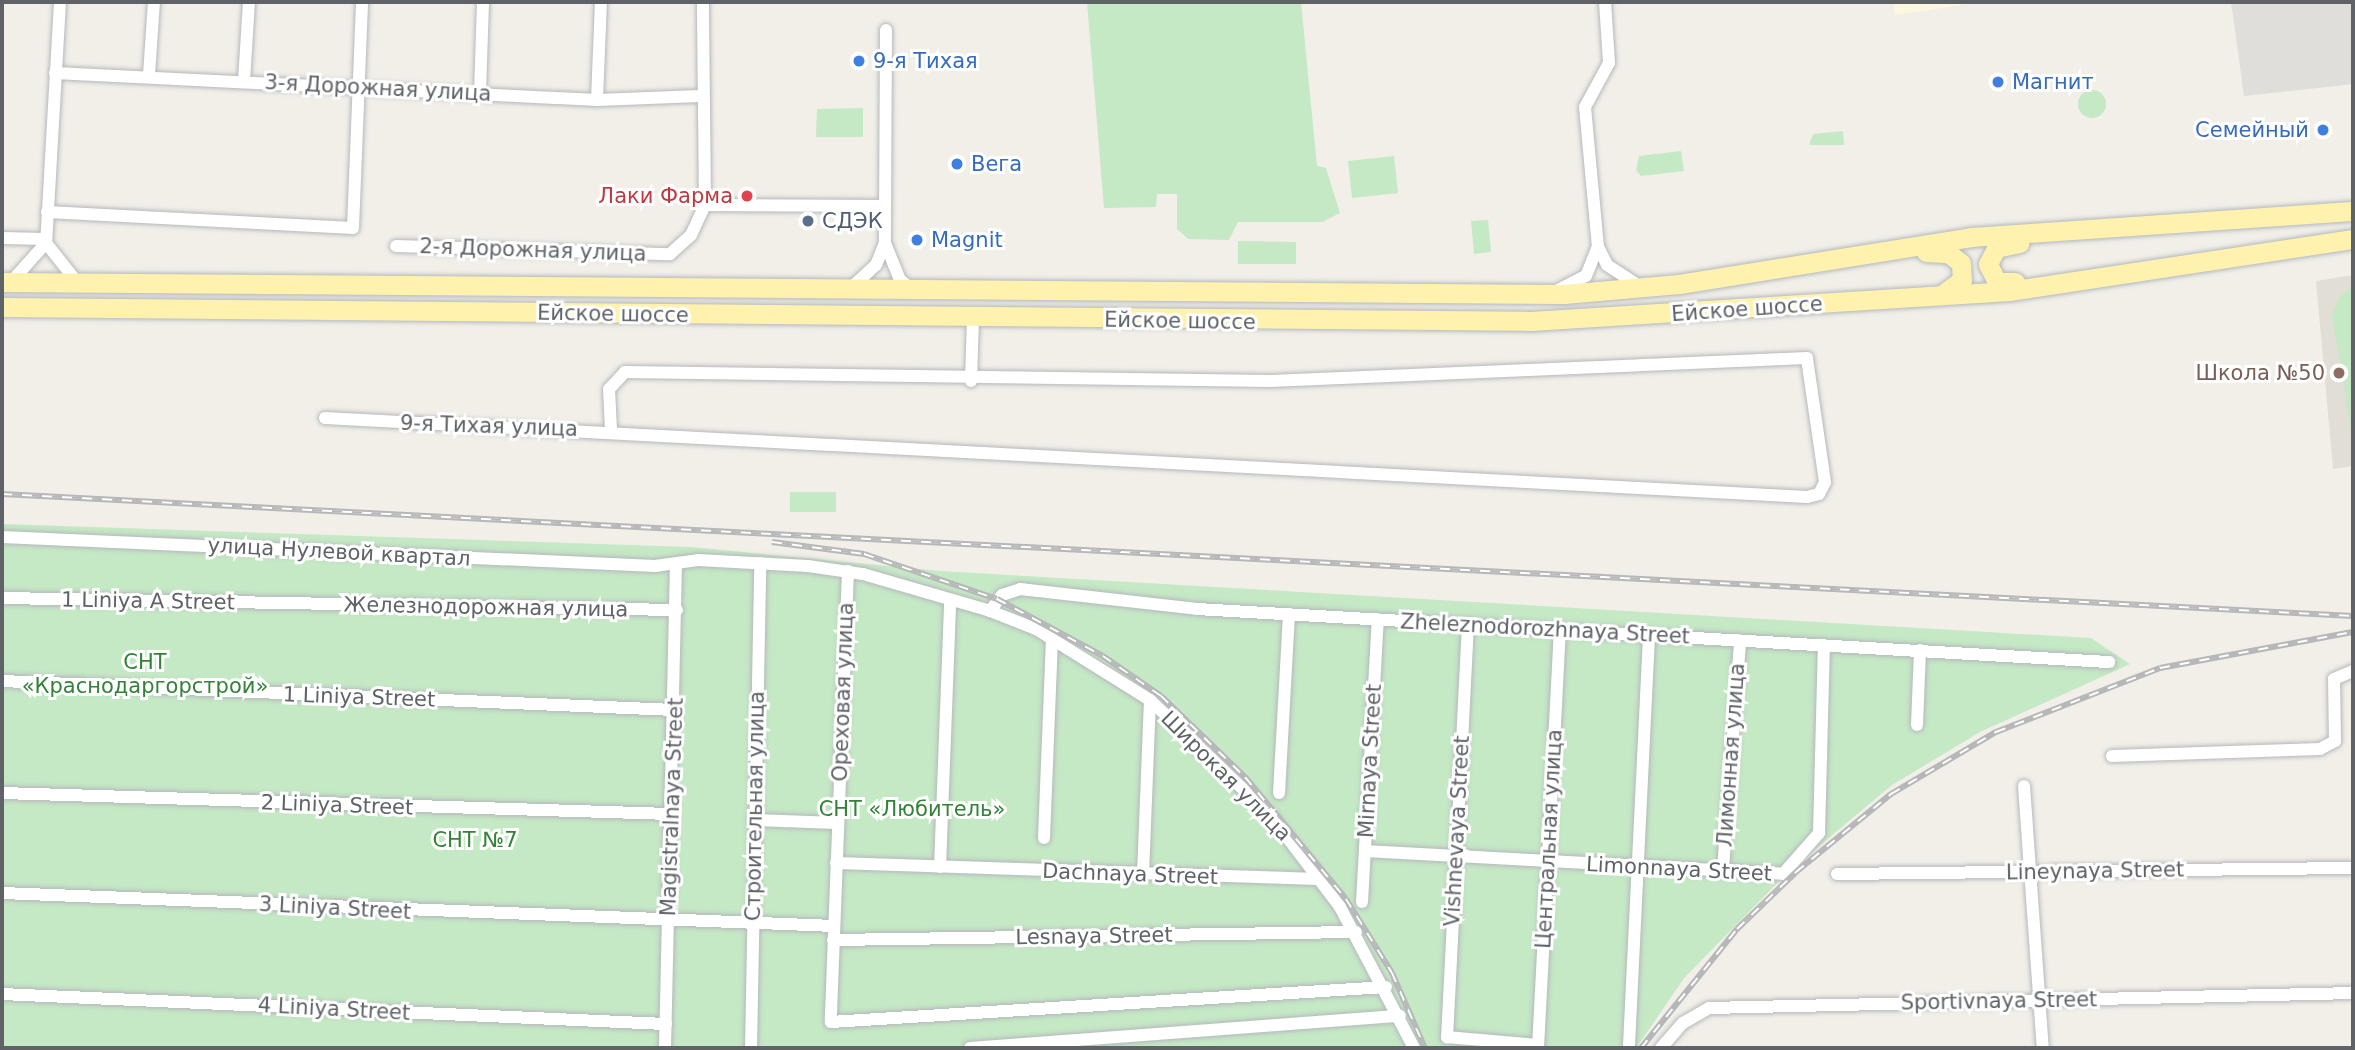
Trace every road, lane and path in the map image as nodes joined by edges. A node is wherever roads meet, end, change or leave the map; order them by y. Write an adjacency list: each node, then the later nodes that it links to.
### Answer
1 (60, 2): 10 (street)
2 (154, 2): 11 (street)
3 (249, 2): 12 (street)
4 (362, 2): 13 (street)
5 (483, 2): 14 (street)
6 (601, 2): 16 (street)
7 (703, 2): 15 (street)
8 (1605, 2): 27 (street)
9 (886, 30): 18 (street)
10 (55, 73): 11 (street, 3-я Дорожная улица); 20 (street)
11 (149, 75): 12 (street, 3-я Дорожная улица)
12 (244, 81): 13 (street, 3-я Дорожная улица)
13 (357, 88): 14 (street, 3-я Дорожная улица); 20 (street)
14 (480, 93): 16 (street, 3-я Дорожная улица)
15 (700, 96): 16 (street, 3-я Дорожная улица); 17 (street)
16 (597, 100)
17 (705, 205): 18 (street); 26 (street, 2-я Дорожная улица)
18 (883, 206): 25 (street)
19 (2353, 211): 21 (main road, Ейское шоссе)
20 (47, 212): 24 (street)
21 (2106, 229): 28 (main road, Ейское шоссе); 29 (main road)
22 (2, 238): 24 (street)
23 (2353, 239): 29 (main road, Ейское шоссе)
24 (46, 241): 30 (street); 31 (street)
25 (885, 243): 33 (street); 34 (street)
26 (396, 246)
27 (1598, 247): 32 (street); 35 (street)
28 (1879, 251): 32 (main road, Ейское шоссе); 36 (main road)
29 (2116, 275): 36 (main road, Ейское шоссе)
30 (7, 282): 31 (main road, Ейское шоссе)
31 (77, 282): 33 (main road, Ейское шоссе)
32 (1643, 289): 35 (main road, Ейское шоссе)
33 (845, 292): 34 (main road, Ейское шоссе)
34 (915, 293): 35 (main road, Ейское шоссе)
35 (1546, 295)
36 (1939, 295): 38 (main road, Ейское шоссе)
37 (2, 307): 38 (main road, Ейское шоссе)
38 (972, 318): 39 (street)
39 (971, 381): 41 (street); 41 (street, 9-я Тихая улица)
40 (325, 418): 41 (street, 9-я Тихая улица)
41 (611, 429)
42 (2, 537): 44 (street, улица Нулевой квартал)
43 (760, 563): 44 (street, Широкая улица); 45 (street, Широкая улица); 71 (street, Строительная улица)
44 (676, 566): 49 (street, Magistralnaya Street)
45 (848, 571): 47 (street, Широкая улица); 72 (street, Ореховая улица)
46 (2, 598): 48 (street, 1 Liniya A Street)
47 (950, 602): 50 (street, Широкая улица); 79 (street)
48 (295, 605): 49 (street, Железнодорожная улица)
49 (677, 610): 64 (street, Magistralnaya Street)
50 (990, 611): 51 (street, Zheleznodorozhnaya Street); 56 (street, Широкая улица)
51 (1289, 614): 52 (street, Zheleznodorozhnaya Street); 69 (street)
52 (1378, 619): 53 (street, Zheleznodorozhnaya Street); 74 (street, Mirnaya Street)
53 (1468, 624): 54 (street, Zheleznodorozhnaya Street); 75 (street, Vishnevaya Street)
54 (1560, 630): 55 (street, Zheleznodorozhnaya Street); 76 (street, Центральная улица)
55 (1649, 635): 57 (street, Zheleznodorozhnaya Street); 78 (street)
56 (1052, 640): 63 (street, Широкая улица); 73 (street)
57 (1740, 641): 58 (street, Zheleznodorozhnaya Street); 81 (street, Лимонная улица)
58 (1824, 645): 59 (street, Zheleznodorozhnaya Street); 81 (street, Limonnaya Street)
59 (1920, 650): 60 (street, Zheleznodorozhnaya Street); 65 (street)
60 (2109, 662)
61 (2353, 671): 66 (street)
62 (2, 681): 64 (street, 1 Liniya Street)
63 (1150, 700): 83 (street); 85 (street, Широкая улица)
64 (675, 710): 70 (street, Magistralnaya Street)
65 (1917, 725)
66 (2112, 755)
67 (2024, 786): 82 (street)
68 (2, 793): 70 (street, 2 Liniya Street)
69 (1279, 793)
70 (671, 814): 88 (street, Magistralnaya Street)
71 (754, 820): 72 (street); 89 (street, Строительная улица)
72 (838, 823): 77 (street, Ореховая улица)
73 (1044, 838)
74 (1365, 851): 75 (street, Limonnaya Street); 87 (street, Mirnaya Street)
75 (1455, 856): 76 (street, Limonnaya Street); 100 (street, Vishnevaya Street)
76 (1548, 862): 78 (street, Limonnaya Street); 100 (street, Центральная улица)
77 (836, 863): 79 (street, Dachnaya Street); 90 (street, Ореховая улица)
78 (1635, 865): 81 (street, Limonnaya Street); 99 (street)
79 (940, 867): 83 (street, Dachnaya Street)
80 (2353, 868): 82 (street, Lineynaya Street)
81 (1723, 869)
82 (2034, 873): 84 (street, Lineynaya Street); 96 (street)
83 (1143, 874): 85 (street, Dachnaya Street)
84 (1837, 874)
85 (1320, 879): 91 (street, Широкая улица)
86 (2, 893): 88 (street, 3 Liniya Street)
87 (1362, 902)
88 (668, 924): 89 (street, 3 Liniya Street); 98 (street, Magistralnaya Street)
89 (753, 926): 90 (street, 3 Liniya Street); 102 (street, Строительная улица)
90 (834, 926): 92 (street, Ореховая улица)
91 (1356, 932): 92 (street, Lesnaya Street); 93 (street, Широкая улица)
92 (833, 940): 93 (street, Ореховая улица)
93 (1386, 987): 97 (street, Широкая улица)
94 (2353, 993): 96 (street, Sportivnaya Street)
95 (2, 994): 98 (street, 4 Liniya Street)
96 (2041, 1000): 105 (street, Sportivnaya Street); 106 (street)
97 (1400, 1016): 103 (street); 104 (street, Широкая улица)
98 (666, 1024): 101 (street, Magistralnaya Street)
99 (1629, 1045)
100 (1538, 1046)
101 (665, 1048)
102 (751, 1048)
103 (970, 1048)
104 (1414, 1048)
105 (1661, 1048)
106 (2043, 1048)

